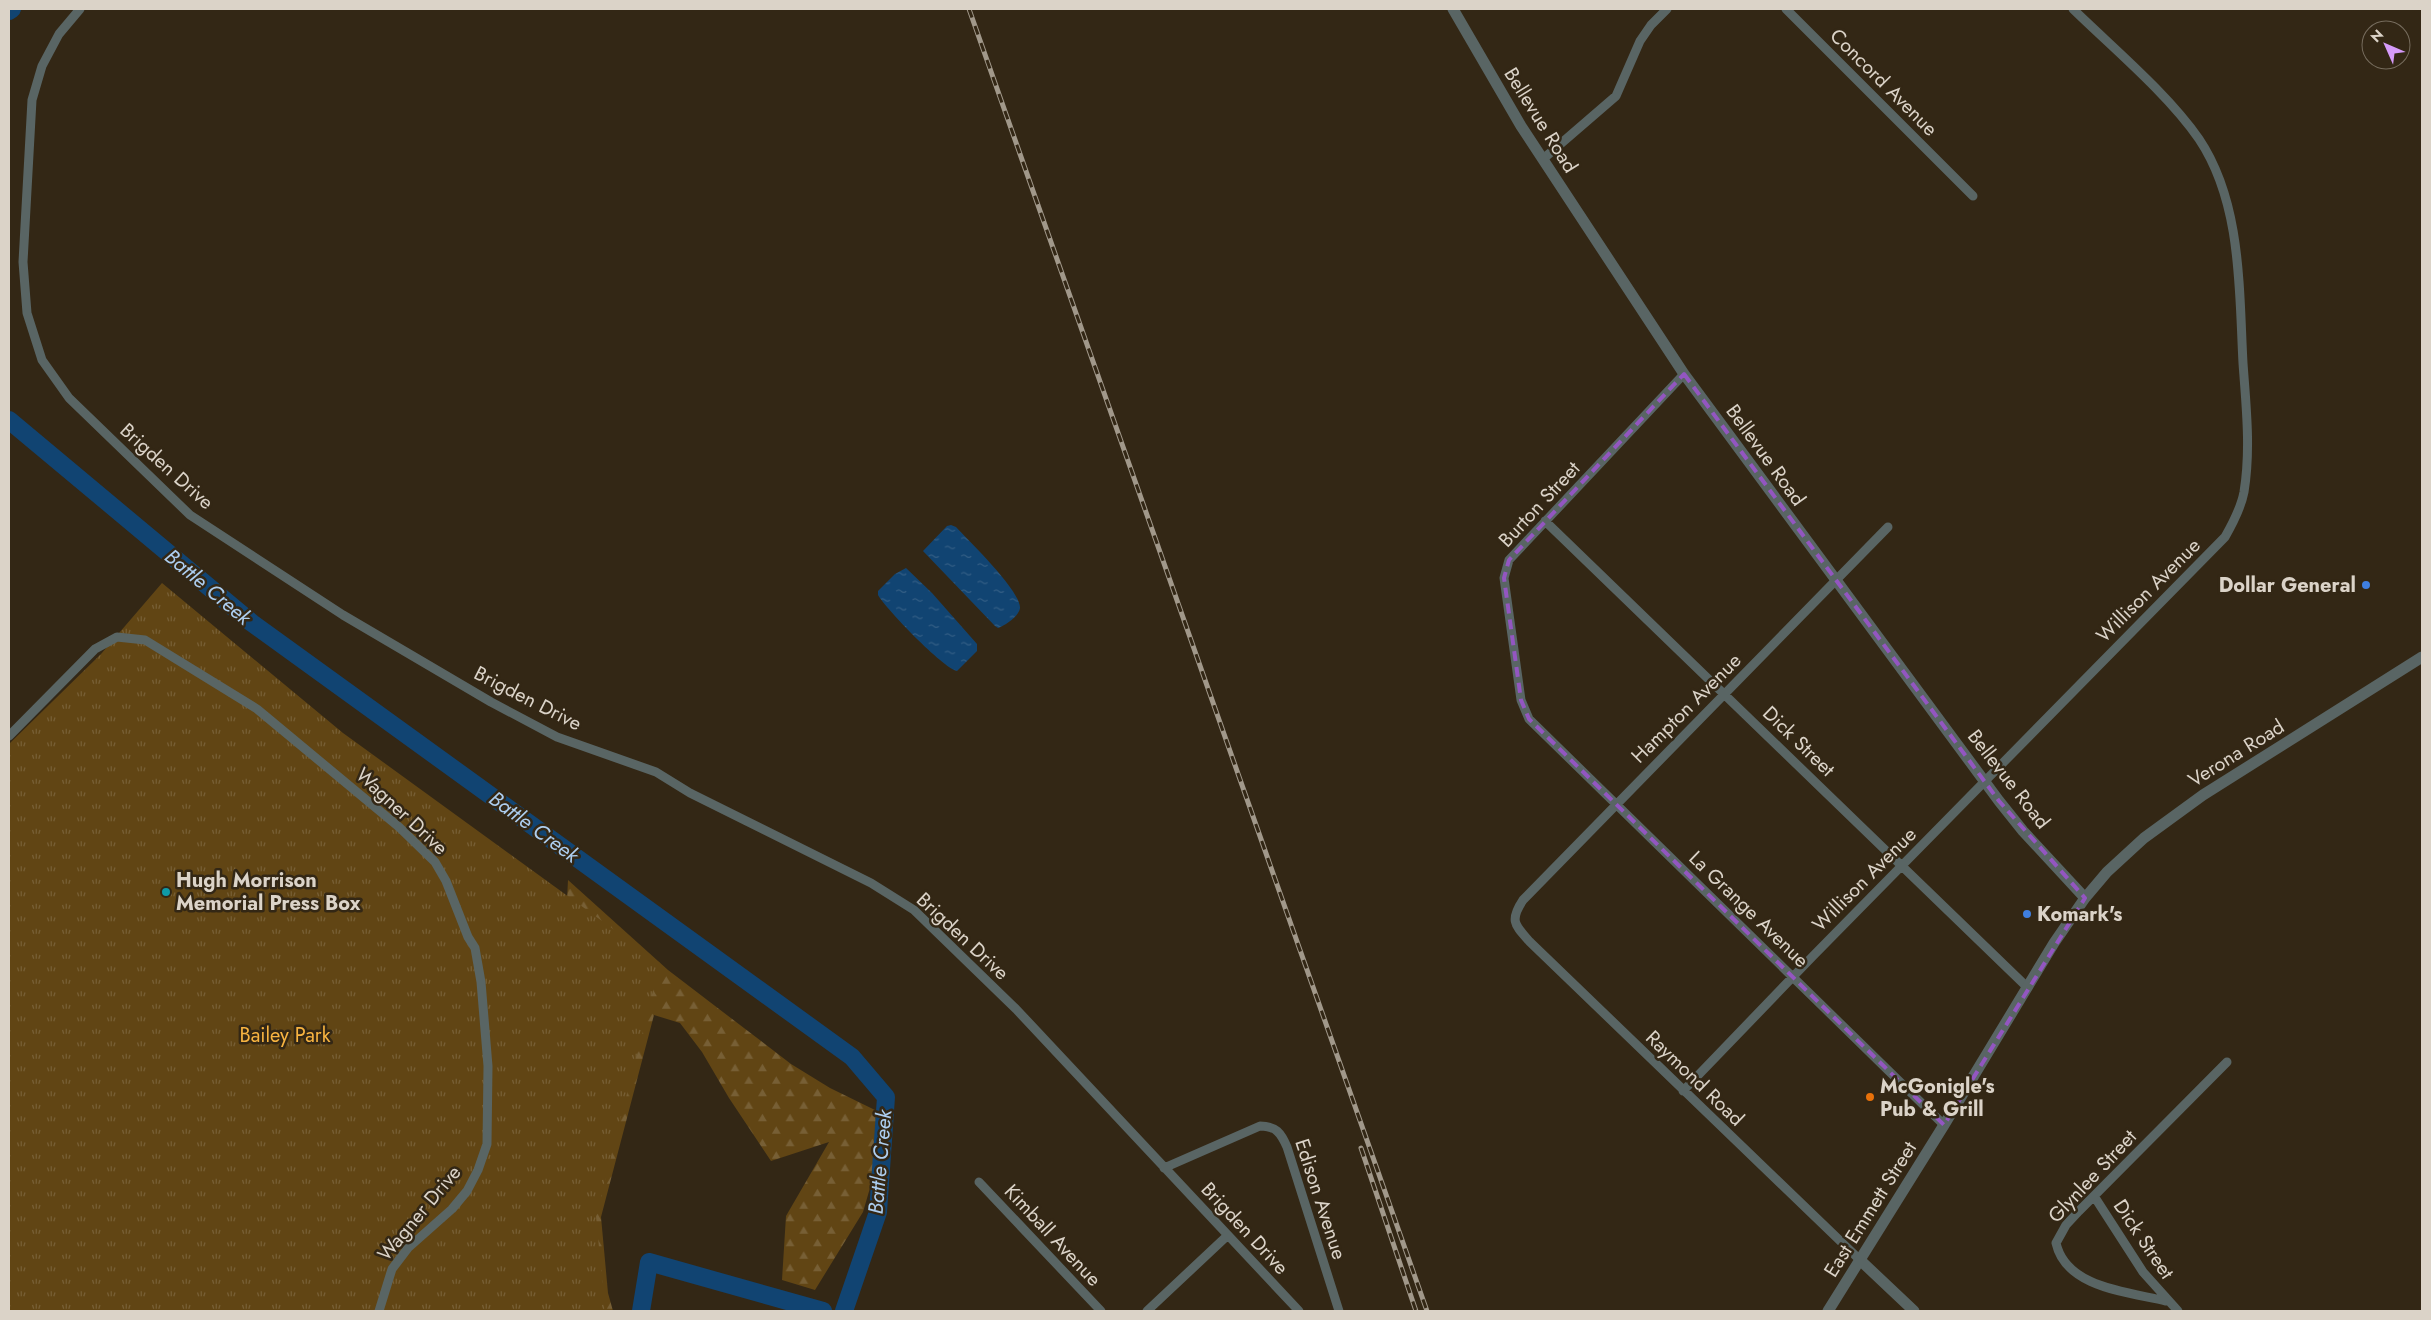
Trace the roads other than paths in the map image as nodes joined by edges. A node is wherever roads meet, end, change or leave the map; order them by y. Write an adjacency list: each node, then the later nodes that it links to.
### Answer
1 (80, 9): 26 (street, Brigden Drive)
2 (1453, 9): 6 (street, Bellevue Road)
3 (1667, 9): 6 (street)
4 (1786, 9): 7 (street, Concord Avenue)
5 (2073, 9): 16 (street, Willison Avenue)
6 (1543, 159): 8 (street, Bellevue Road)
7 (1973, 196)
8 (1684, 374): 9 (street, Burton Street); 11 (street, Bellevue Road)
9 (1545, 521): 13 (street, Dick Street); 14 (street, Burton Street)
10 (1888, 527): 11 (street, Hampton Avenue)
11 (1836, 581): 13 (street, Hampton Avenue); 16 (street, Bellevue Road)
12 (2422, 657): 19 (street, Verona Road)
13 (1725, 694): 17 (street, Hampton Avenue); 18 (street, Dick Street)
14 (1529, 719): 17 (street, La Grange Avenue)
15 (9, 736): 32 (street, Wagner Drive)
16 (1985, 781): 18 (street, Willison Avenue); 19 (street, Bellevue Road)
17 (1616, 804): 20 (street, Hampton Avenue); 21 (street, La Grange Avenue)
18 (1902, 866): 21 (street, Willison Avenue); 22 (street, Dick Street)
19 (2085, 898): 22 (street, East Emmett Street)
20 (1514, 916): 24 (street, Raymond Road)
21 (1793, 976): 24 (street, Willison Avenue); 25 (street, La Grange Avenue)
22 (2027, 987): 25 (street, East Emmett Street)
23 (2227, 1062): 28 (street, Glynlee Street)
24 (1683, 1091): 30 (street, Raymond Road)
25 (1944, 1125): 30 (street, East Emmett Street)
26 (1164, 1168): 29 (street, Brigden Drive); 36 (street, Edison Avenue)
27 (979, 1182): 33 (street, Kimball Avenue)
28 (2094, 1196): 31 (street, Dick Street); 31 (street, Glynlee Street)
29 (1228, 1235): 34 (street); 35 (street, Brigden Drive)
30 (1860, 1260): 37 (street, East Emmett Street); 38 (street)
31 (2166, 1301): 39 (street)
32 (379, 1311)
33 (1101, 1311)
34 (1147, 1311)
35 (1299, 1311)
36 (1339, 1311)
37 (1828, 1311)
38 (1914, 1311)
39 (2178, 1311)

